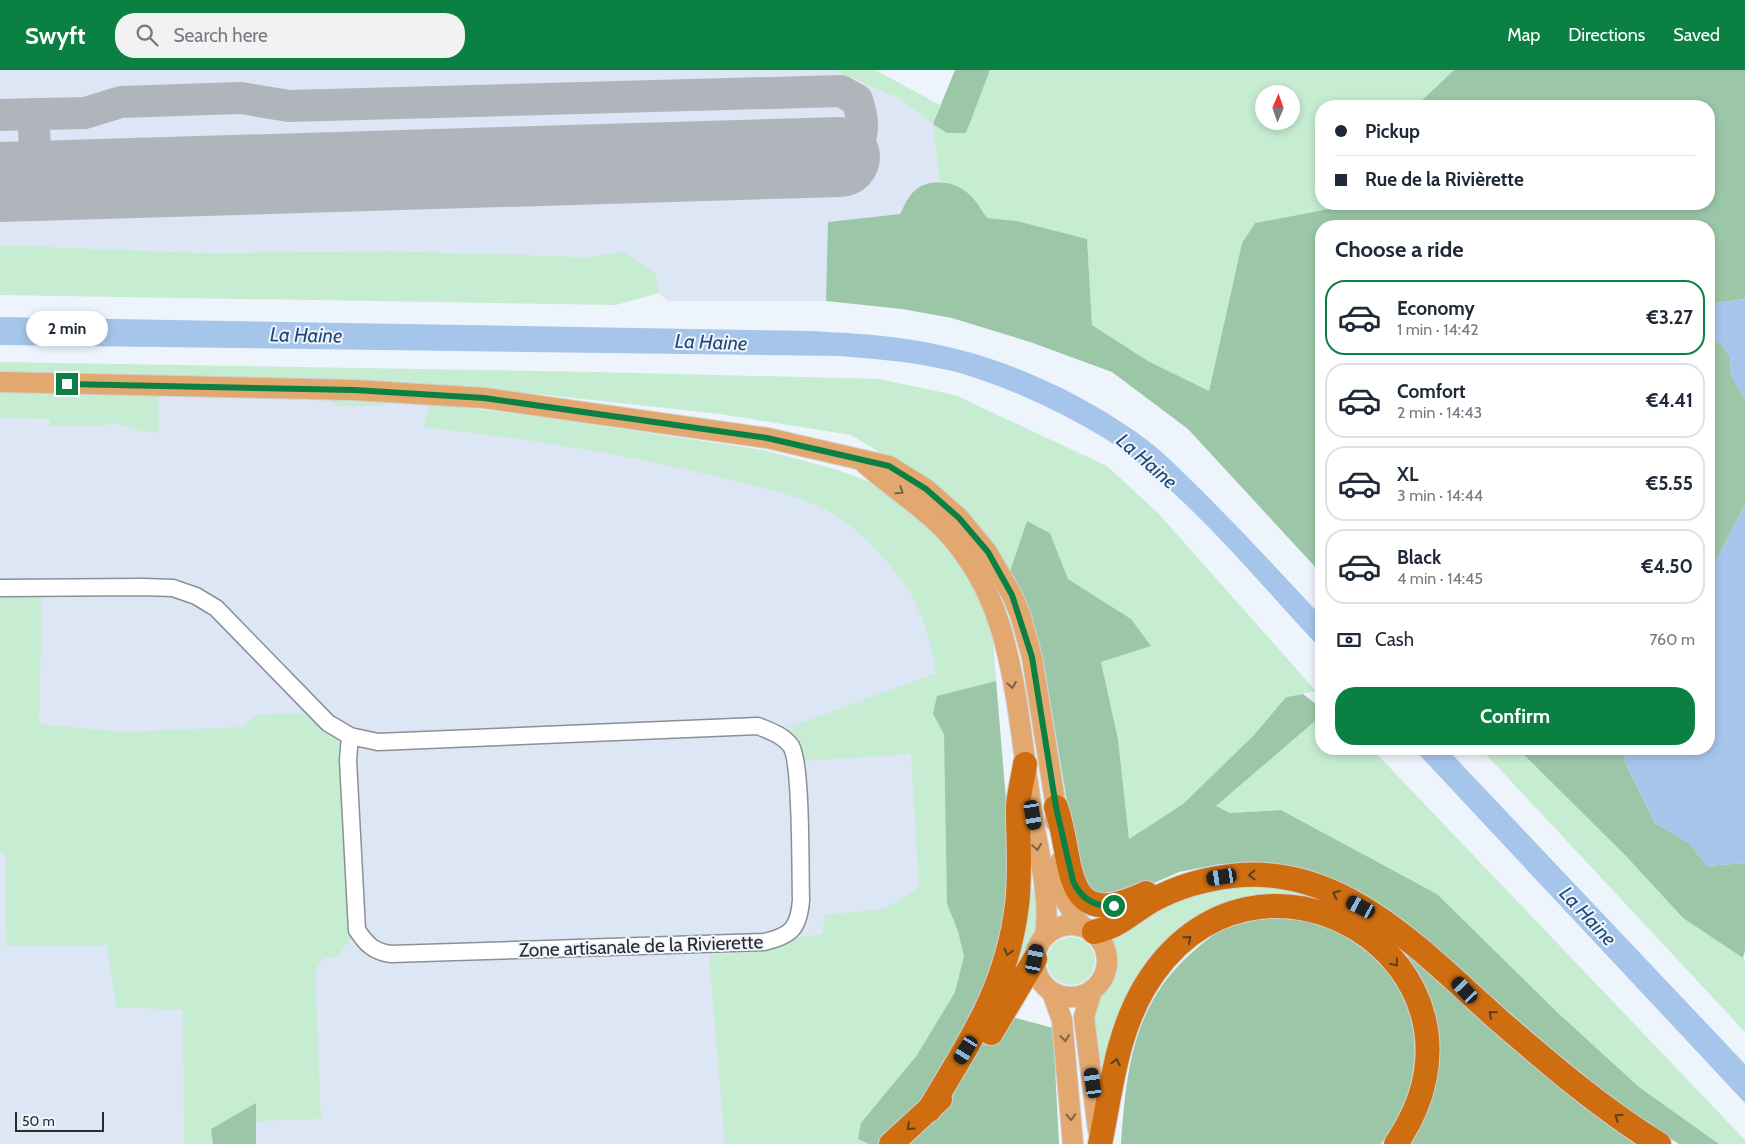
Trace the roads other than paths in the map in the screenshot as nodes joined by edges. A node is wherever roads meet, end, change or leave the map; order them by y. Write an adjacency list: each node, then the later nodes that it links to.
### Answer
1 (0, 382): 2 (main road)
2 (862, 461): 5 (main road, one-way to 5); 6 (main road)
3 (0, 588): 4 (street, Zone artisanale de la Rivierette)
4 (350, 736): 4 (street, Zone artisanale de la Rivierette)
5 (1025, 764): 9 (main road, one-way to 9); 13 (highway, one-way to 13)
6 (1056, 807): 7 (highway); 8 (main road)
7 (1190, 885): 8 (highway); 18 (highway, one-way to 7)
8 (1087, 929): 9 (main road); 11 (main road)
9 (1045, 936): 10 (main road)
10 (1035, 959): 12 (main road); 13 (highway)
11 (1092, 990): 12 (main road); 16 (main road)
12 (1052, 992): 15 (main road, one-way to 15)
13 (929, 1110): 14 (highway, one-way to 14)
14 (891, 1144)
15 (1073, 1144)
16 (1100, 1144): 17 (highway, one-way to 17)
17 (1396, 1144)
18 (1659, 1144)

